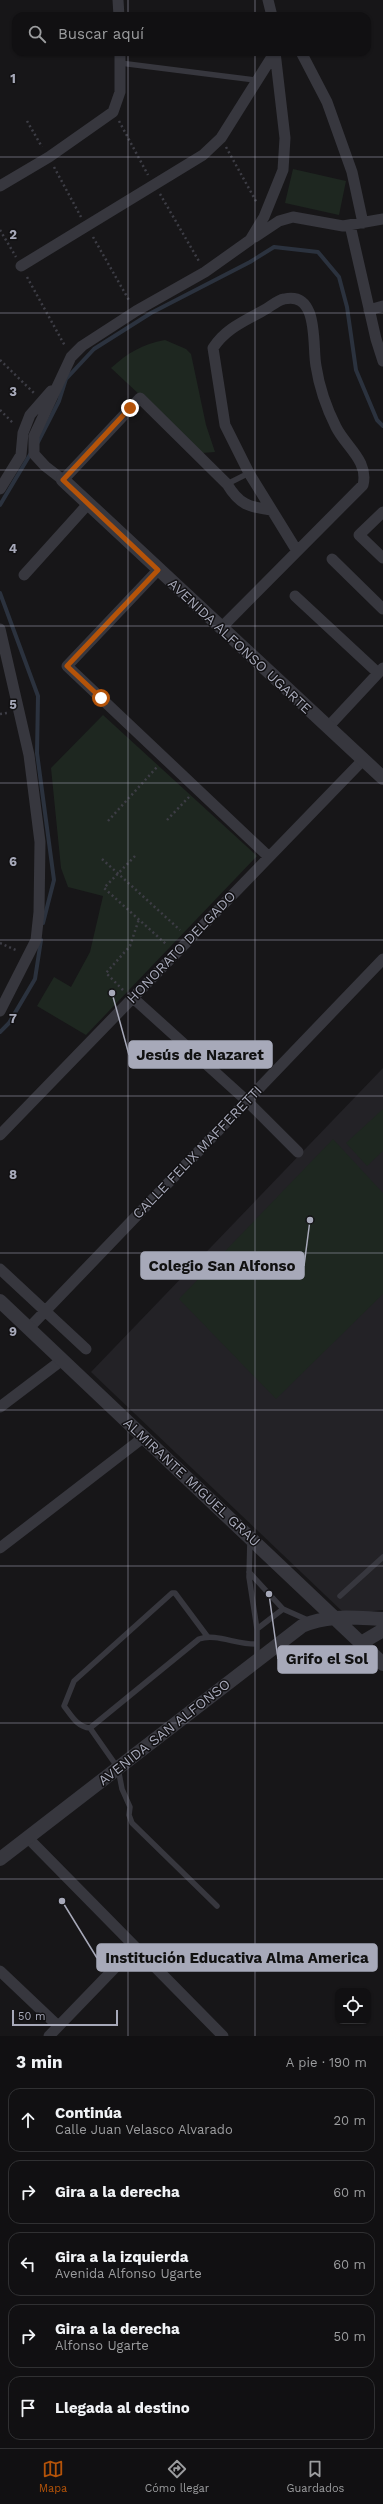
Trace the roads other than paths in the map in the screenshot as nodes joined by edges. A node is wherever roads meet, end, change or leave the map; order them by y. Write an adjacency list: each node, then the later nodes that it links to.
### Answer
1 (118, 0): 3 (street)
2 (268, 0): 4 (street)
3 (119, 12)
4 (271, 12)
5 (272, 56): 9 (street)
6 (275, 56): 14 (street)
7 (303, 56): 12 (street)
8 (120, 57): 9 (lane); 10 (street)
9 (255, 80): 15 (street)
10 (0, 186)
11 (383, 219): 12 (street)
12 (363, 223): 13 (street)
13 (350, 225): 14 (street); 17 (street)
14 (250, 240): 19 (street)
15 (21, 266)
16 (383, 306): 17 (street)
17 (369, 310): 18 (street)
18 (383, 361)
19 (57, 385): 21 (street); 23 (street)
20 (249, 473): 22 (lane); 25 (street); 27 (street)
21 (63, 480): 22 (street); 24 (street, AVENIDA ALFONSO UGARTE)
22 (227, 484): 25 (street)
23 (0, 489)
24 (88, 504): 30 (street, AVENIDA ALFONSO UGARTE); 31 (street)
25 (271, 510): 27 (street)
26 (383, 512): 28 (street)
27 (297, 551): 34 (street)
28 (383, 558)
29 (332, 559): 33 (street)
30 (158, 570): 34 (street, AVENIDA ALFONSO UGARTE); 40 (street)
31 (24, 575)
32 (295, 596): 36 (street)
33 (383, 608)
34 (221, 628): 37 (street, AVENIDA ALFONSO UGARTE)
35 (0, 630): 43 (street)
36 (380, 671): 37 (street)
37 (328, 727): 38 (street, AVENIDA ALFONSO UGARTE)
38 (363, 760): 39 (street, AVENIDA ALFONSO UGARTE); 40 (street, HONORATO DELGADO)
39 (383, 778)
40 (269, 857): 42 (street, HONORATO DELGADO)
41 (383, 959): 44 (street, CALLE FELIX MAFFERETTI)
42 (128, 994): 44 (street); 45 (street, HONORATO DELGADO)
43 (0, 1011)
44 (247, 1101): 46 (street); 49 (street, CALLE FELIX MAFFERETTI)
45 (0, 1135)
46 (298, 1152)
47 (0, 1269): 49 (street)
48 (0, 1301): 50 (street, ALMIRANTE MIGUEL GRAU)
49 (45, 1311): 50 (street, CALLE FELIX MAFFERETTI); 51 (street)
50 (28, 1328): 52 (street, ALMIRANTE MIGUEL GRAU)
51 (86, 1349)
52 (62, 1360): 53 (street); 54 (street, ALMIRANTE MIGUEL GRAU)
53 (0, 1407)
54 (144, 1437): 55 (street, ALMIRANTE MIGUEL GRAU); 56 (street)
55 (250, 1537): 58 (lane); 61 (street, ALMIRANTE MIGUEL GRAU)
56 (0, 1548)
57 (383, 1558): 59 (lane)
58 (249, 1572): 60 (lane); 64 (lane)
59 (340, 1596)
60 (283, 1609): 63 (lane); 64 (lane)
61 (335, 1617): 62 (street, AVENIDA SAN ALFONSO); 63 (street, AVENIDA SAN ALFONSO); 67 (street, ALMIRANTE MIGUEL GRAU)
62 (383, 1620)
63 (312, 1622): 69 (street, AVENIDA SAN ALFONSO)
64 (257, 1629): 68 (lane)
65 (383, 1630): 67 (street)
66 (207, 1636): 68 (lane); 71 (lane); 71 (lane)
67 (361, 1643): 70 (street, ALMIRANTE MIGUEL GRAU)
68 (257, 1644): 69 (lane)
69 (257, 1661): 72 (street, AVENIDA SAN ALFONSO)
70 (383, 1664)
71 (90, 1728): 72 (lane)
72 (118, 1768): 73 (street, AVENIDA SAN ALFONSO); 75 (lane)
73 (28, 1838): 74 (street, AVENIDA SAN ALFONSO); 76 (street)
74 (0, 1859)
75 (217, 1906)
76 (135, 1948): 78 (street); 79 (street)
77 (0, 1971): 78 (street)
78 (58, 2026): 80 (street)
79 (220, 2035)
80 (48, 2036)

